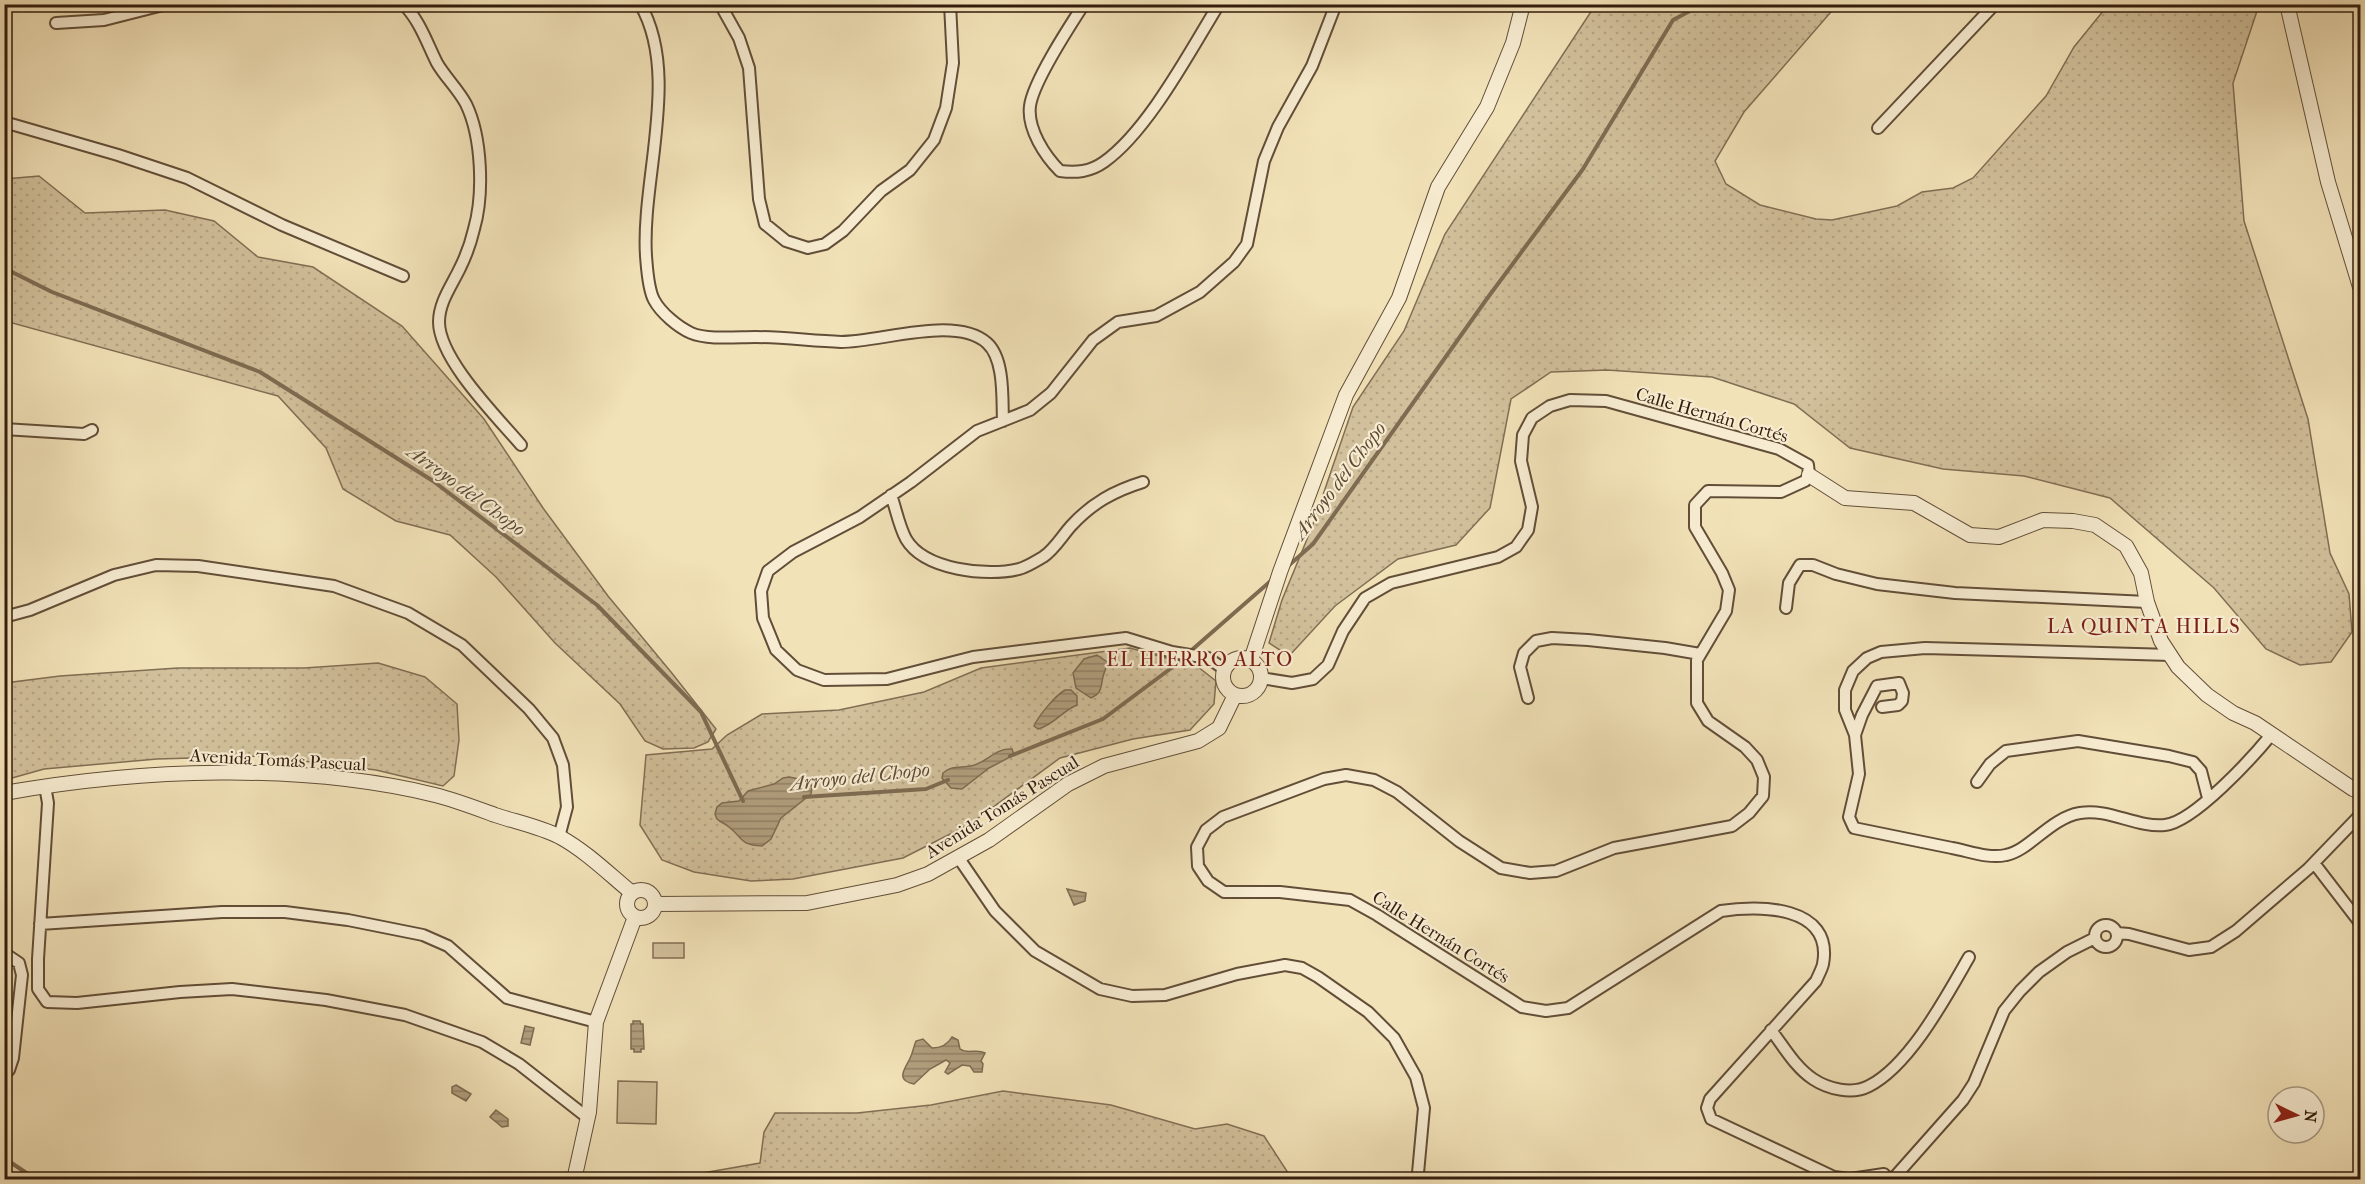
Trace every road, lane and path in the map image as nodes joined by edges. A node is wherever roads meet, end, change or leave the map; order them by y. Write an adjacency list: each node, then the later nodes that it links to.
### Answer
1 (167, 4): 12 (street)
2 (403, 4): 20 (street)
3 (640, 4): 17 (street)
4 (720, 4): 5 (street)
5 (950, 4)
6 (1084, 4): 7 (street)
7 (1219, 4)
8 (1336, 4): 17 (street)
9 (1522, 4): 29 (street)
10 (1995, 4): 14 (street)
11 (2287, 4): 16 (street)
12 (56, 23)
13 (4, 122): 15 (street)
14 (1878, 128)
15 (403, 276)
16 (2361, 287)
17 (1003, 422): 23 (street)
18 (4, 429): 19 (street)
19 (92, 430)
20 (521, 445)
21 (1809, 475): 24 (street); 27 (street, Calle Hernán Cortés); 31 (street, Calle Hernán Cortés)
22 (1143, 482): 23 (street)
23 (891, 495): 30 (street)
24 (2148, 602): 25 (street); 28 (street)
25 (1786, 608)
26 (4, 617): 43 (street)
27 (1700, 654): 33 (street); 58 (street, Calle Hernán Cortés)
28 (2171, 655): 35 (street); 36 (street)
29 (1251, 660): 30 (street); 31 (street)
30 (1224, 669): 32 (street)
31 (1261, 678): 32 (street)
32 (1235, 695): 44 (street, Avenida Tomás Pascual)
33 (1528, 698)
34 (1882, 707): 35 (street)
35 (1856, 735): 41 (street)
36 (2271, 735): 39 (street); 41 (street)
37 (1977, 782): 41 (street)
38 (45, 786): 40 (street, Avenida Tomás Pascual); 43 (street, Avenida Tomás Pascual); 50 (street)
39 (2361, 792)
40 (4, 793)
41 (2208, 798)
42 (2361, 815): 45 (street)
43 (559, 837): 46 (street, Avenida Tomás Pascual)
44 (958, 857): 47 (street, Avenida Tomás Pascual); 62 (street)
45 (2314, 863): 49 (street); 51 (street)
46 (632, 893): 47 (street); 48 (street)
47 (655, 904): 48 (street)
48 (635, 918): 57 (street)
49 (2361, 923)
50 (40, 924): 55 (street); 57 (street)
51 (2117, 933): 52 (street); 52 (street)
52 (2095, 938): 63 (street)
53 (4, 954): 56 (street)
54 (1969, 957): 58 (street)
55 (38, 959): 56 (street); 60 (street)
56 (19, 963): 59 (street)
57 (596, 1022): 60 (street)
58 (1771, 1030): 63 (street, Calle Hernán Cortés)
59 (4, 1075)
60 (588, 1118): 61 (street)
61 (574, 1179)
62 (1419, 1179)
63 (1891, 1179)

